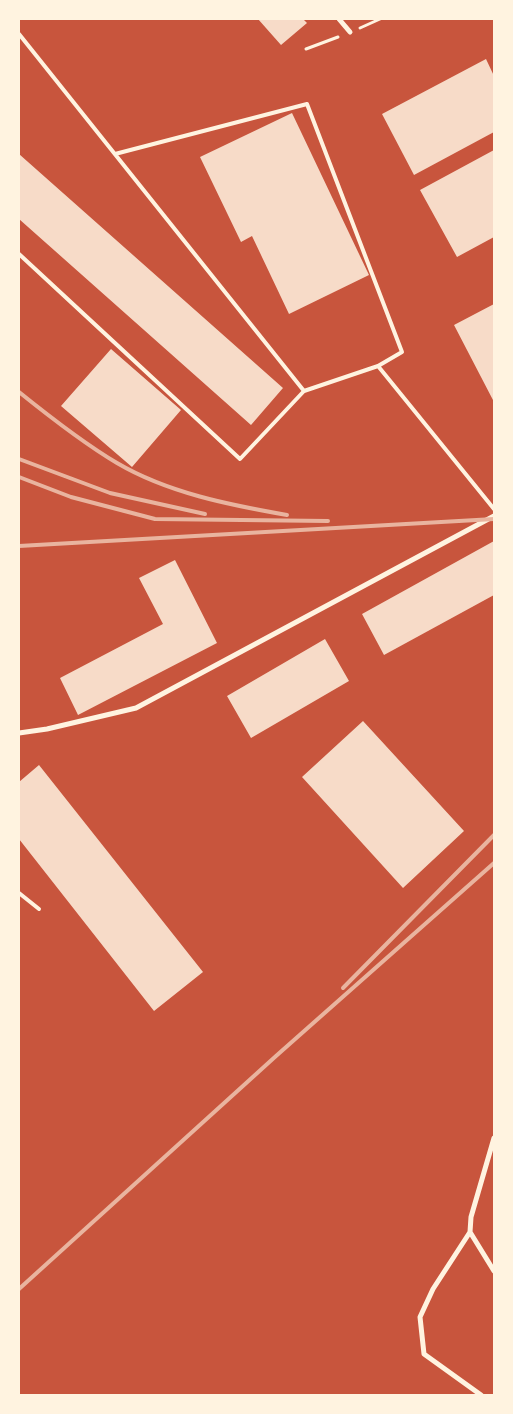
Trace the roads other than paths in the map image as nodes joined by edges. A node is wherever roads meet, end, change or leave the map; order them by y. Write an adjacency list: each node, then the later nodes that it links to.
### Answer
1 (339, 19): 2 (street)
2 (350, 32)
3 (19, 34): 4 (lane)
4 (115, 154): 6 (lane); 7 (lane)
5 (19, 254): 7 (lane)
6 (378, 366): 7 (lane); 8 (lane)
7 (304, 391)
8 (494, 509)
9 (494, 516): 10 (street)
10 (19, 733)
11 (19, 893): 12 (lane)
12 (39, 909)
13 (494, 1138): 14 (street)
14 (470, 1232): 15 (street); 16 (street)
15 (494, 1271)
16 (481, 1395)

